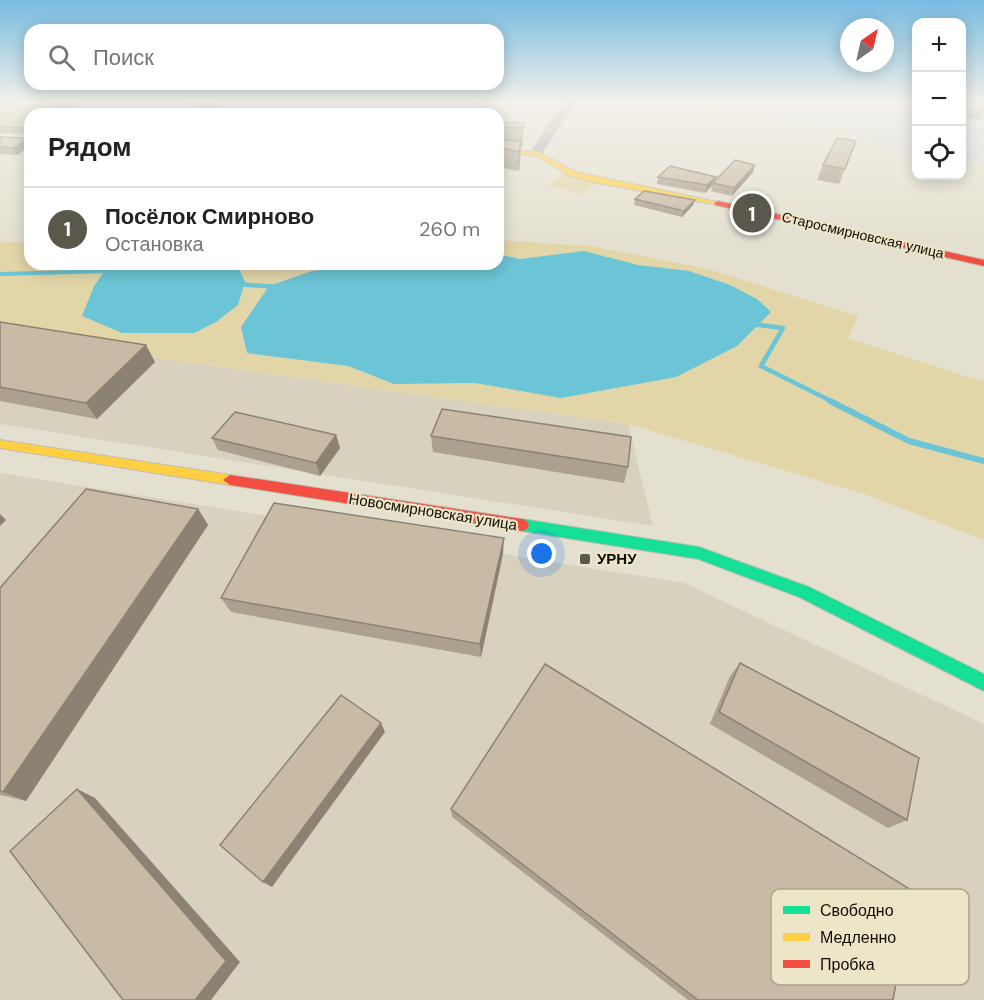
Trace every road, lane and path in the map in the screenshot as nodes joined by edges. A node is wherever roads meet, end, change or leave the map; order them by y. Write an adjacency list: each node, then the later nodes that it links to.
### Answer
1 (539, 149): 3 (street)
2 (504, 153): 3 (street, Старосмирновская улица)
3 (536, 153): 4 (street, Старосмирновская улица)
4 (984, 263)
5 (0, 444): 6 (street, Новосмирновская улица)
6 (984, 683)

